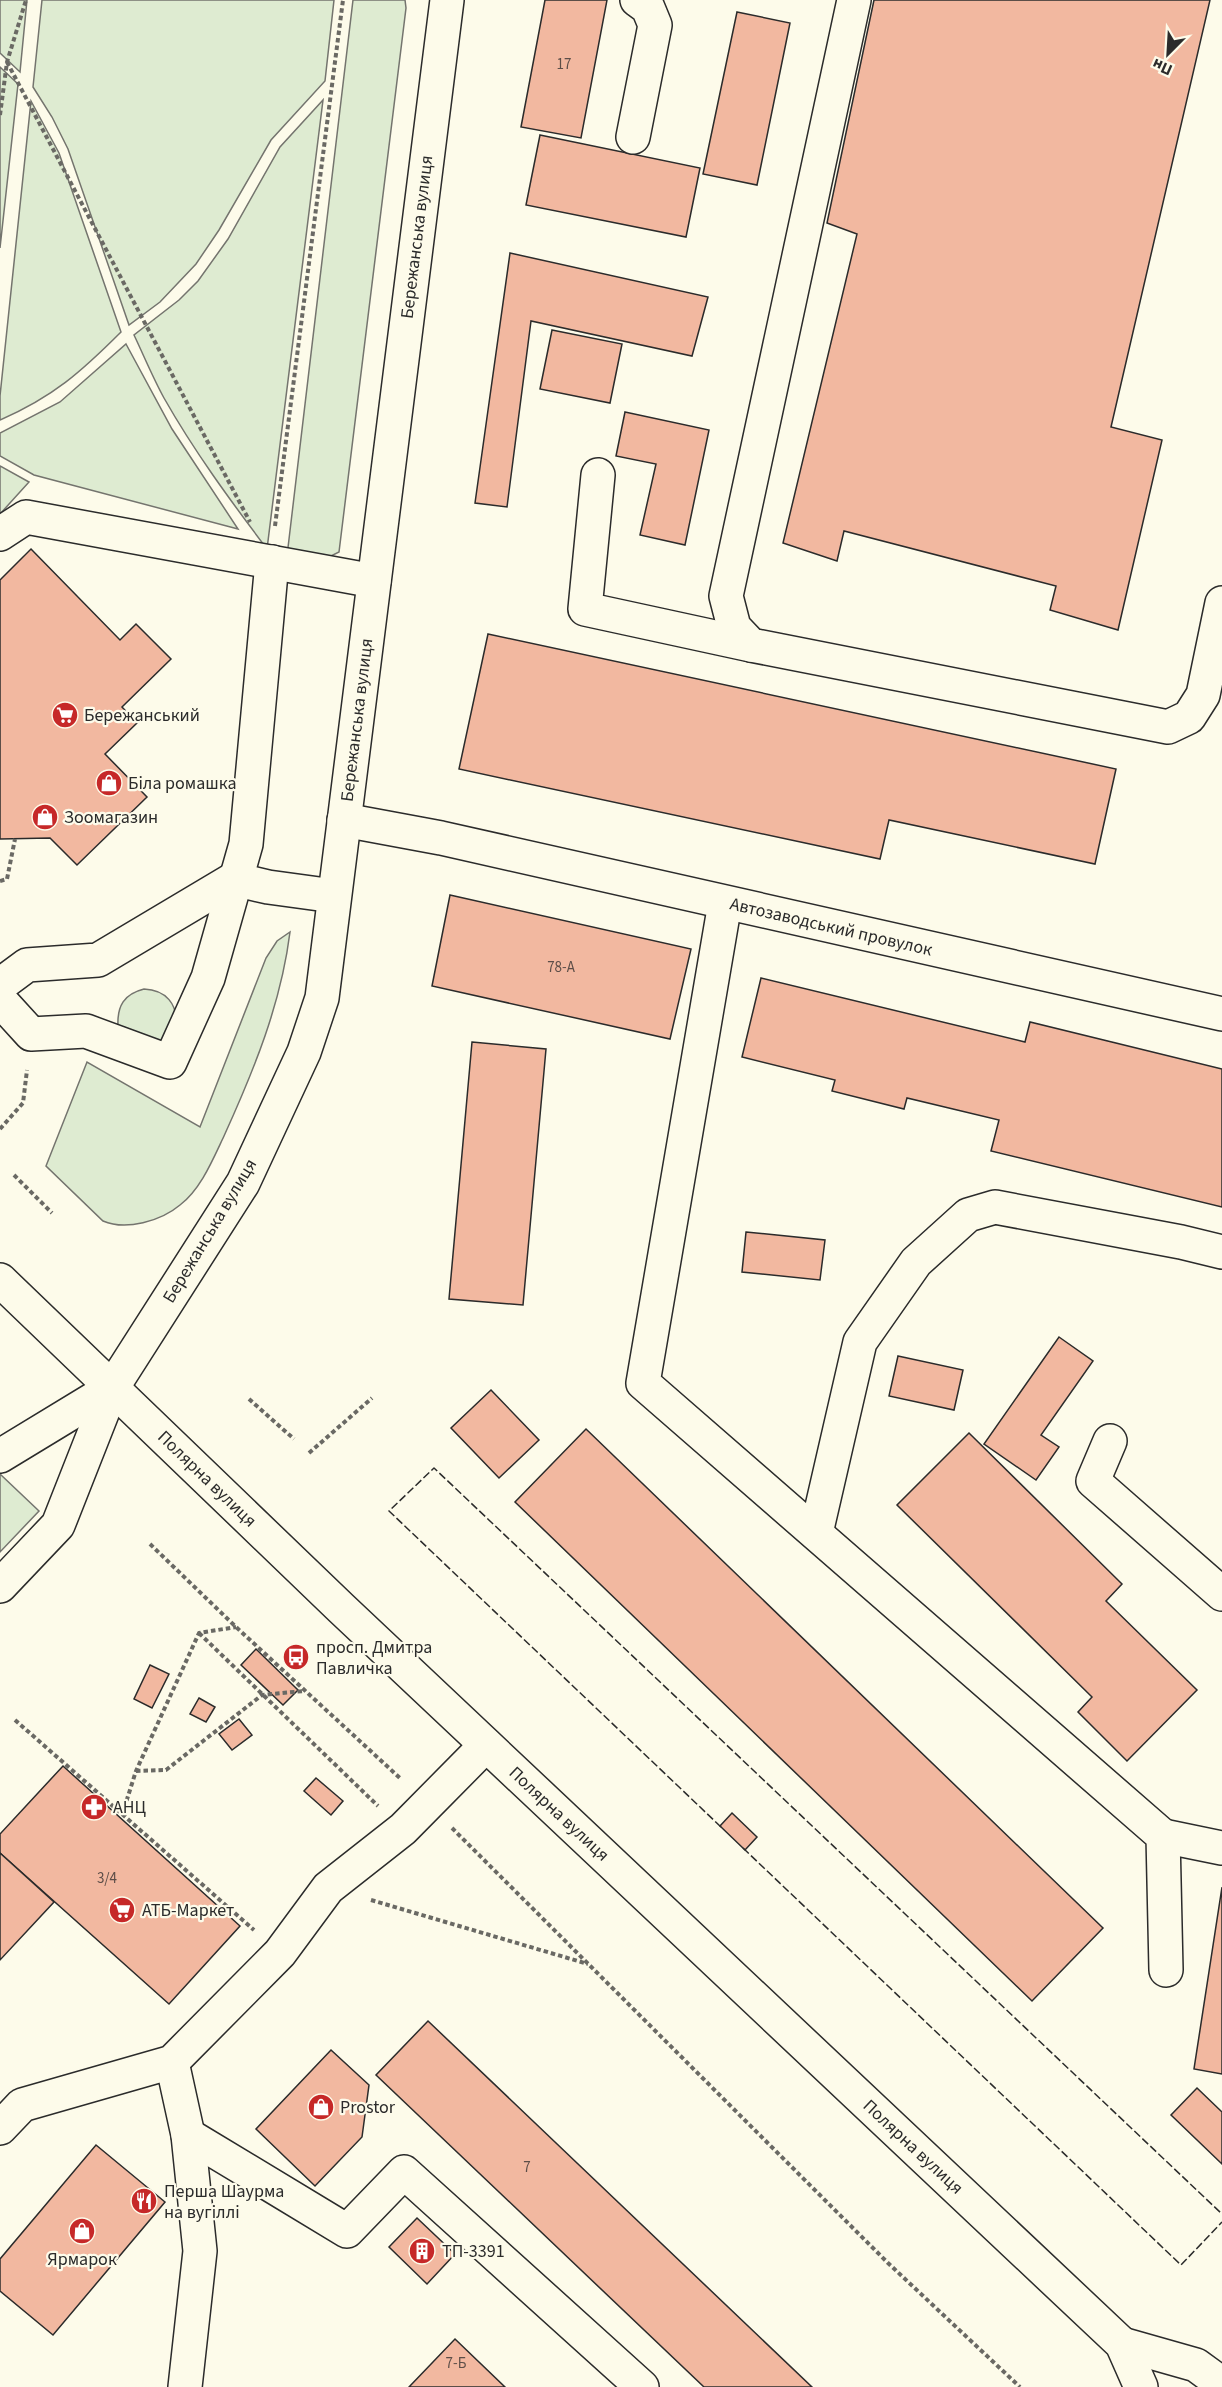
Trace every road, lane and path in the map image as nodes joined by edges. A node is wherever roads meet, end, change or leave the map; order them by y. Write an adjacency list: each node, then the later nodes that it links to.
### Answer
1 (26, 0): 6 (path)
2 (343, 0): 11 (path)
3 (447, 0): 12 (main road, Бережанська вулиця)
4 (637, 0): 8 (main road)
5 (854, 0): 14 (main road)
6 (6, 62): 7 (path); 11 (path)
7 (0, 115)
8 (633, 136)
9 (598, 475): 14 (main road)
10 (0, 534): 11 (main road)
11 (272, 562): 12 (main road); 17 (main road)
12 (374, 581): 15 (main road, Бережанська вулиця)
13 (1222, 603): 14 (main road)
14 (751, 645)
15 (344, 820): 19 (main road, Бережанська вулиця); 20 (main road, Автозаводський провулок)
16 (15, 839): 18 (path)
17 (234, 879): 19 (main road); 21 (main road); 24 (main road)
18 (0, 881)
19 (334, 896): 30 (main road, Бережанська вулиця)
20 (725, 903): 23 (main road, Автозаводський провулок); 37 (main road)
21 (0, 985)
22 (0, 1000): 24 (main road)
23 (1222, 1014)
24 (31, 1034): 25 (path)
25 (0, 1129)
26 (14, 1175): 27 (path)
27 (52, 1213)
28 (1222, 1252): 37 (main road)
29 (0, 1280): 30 (main road, Полярна вулиця)
30 (112, 1388): 36 (main road); 39 (main road, Бережанська вулиця); 46 (main road, Полярна вулиця)
31 (372, 1398): 35 (path)
32 (249, 1399): 33 (path)
33 (294, 1439)
34 (1110, 1441): 40 (main road)
35 (309, 1453)
36 (0, 1456)
37 (816, 1533): 51 (main road)
38 (150, 1544): 41 (path)
39 (0, 1586)
40 (1222, 1594)
41 (236, 1627): 42 (path); 43 (path)
42 (199, 1633): 44 (path); 47 (path)
43 (305, 1691): 44 (path); 48 (path)
44 (262, 1695): 47 (path); 50 (path)
45 (15, 1720): 49 (path)
46 (486, 1745): 48 (main road); 60 (main road, Полярна вулиця)
47 (136, 1771): 49 (path)
48 (428, 1804): 50 (main road); 55 (path)
49 (122, 1815): 54 (path)
50 (403, 1829): 53 (main road)
51 (1163, 1836): 52 (main road); 56 (main road)
52 (1222, 1848)
53 (328, 1888): 54 (main road); 55 (path)
54 (280, 1953): 57 (main road)
55 (589, 1964): 65 (path)
56 (1166, 1970)
57 (172, 2062): 58 (main road); 59 (main road)
58 (0, 2128)
59 (188, 2135): 62 (main road); 64 (main road)
60 (1122, 2344): 61 (main road); 63 (main road, Полярна вулиця); 66 (main road, Полярна вулиця); 67 (main road)
61 (1222, 2352)
62 (630, 2383)
63 (1222, 2384)
64 (185, 2387)
65 (1020, 2387)
66 (1141, 2387)
67 (1153, 2387)

